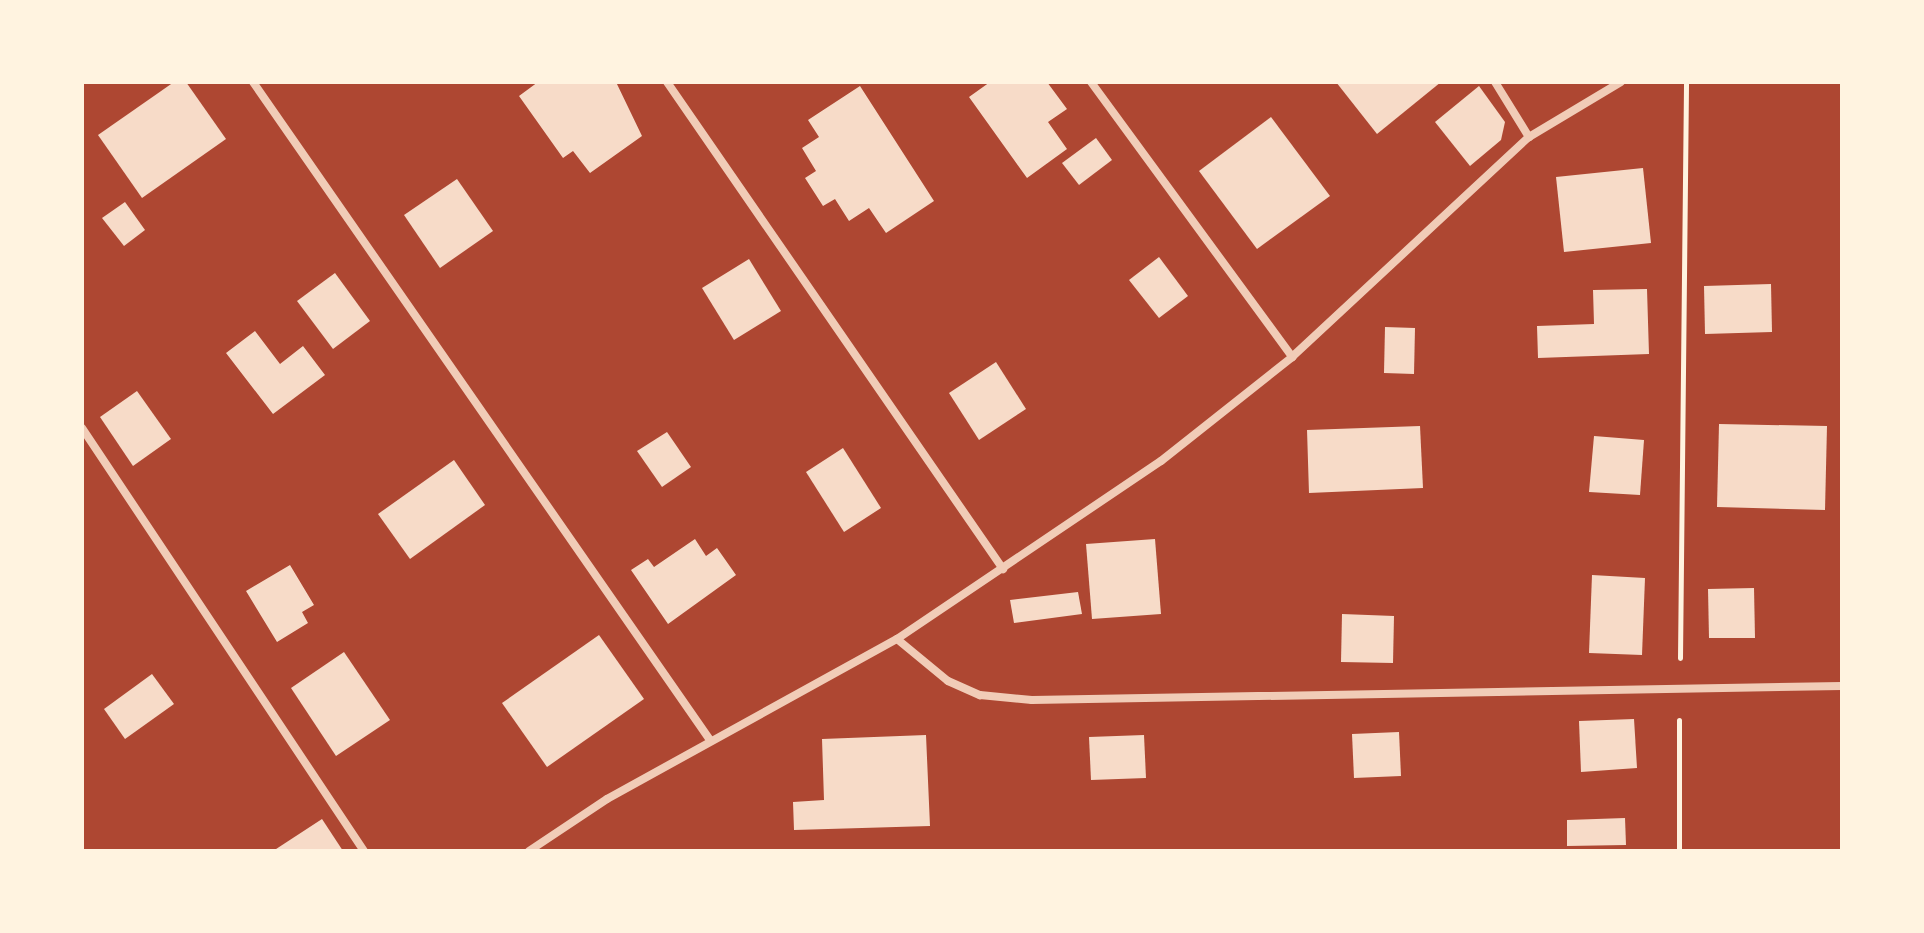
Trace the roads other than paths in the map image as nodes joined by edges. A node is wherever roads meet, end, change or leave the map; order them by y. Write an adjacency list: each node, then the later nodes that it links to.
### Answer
1 (253, 82): 12 (street)
2 (667, 82): 9 (street)
3 (1091, 82): 7 (street)
4 (1495, 82): 6 (street)
5 (1621, 82): 6 (street)
6 (1529, 137): 7 (street)
7 (1292, 357): 9 (street)
8 (82, 428): 13 (street)
9 (1003, 569): 10 (street)
10 (897, 639): 11 (street); 12 (street)
11 (1842, 686)
12 (710, 740): 14 (street)
13 (364, 851)
14 (529, 851)

